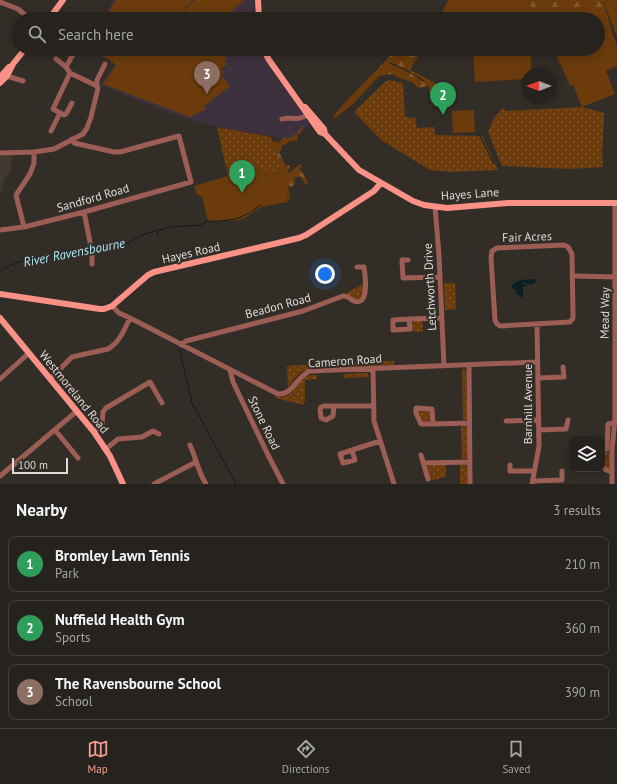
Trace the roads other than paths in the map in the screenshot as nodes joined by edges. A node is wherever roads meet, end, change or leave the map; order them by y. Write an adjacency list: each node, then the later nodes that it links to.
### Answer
1 (62, 0): 5 (main road)
2 (258, 0): 6 (main road)
3 (0, 2): 4 (street)
4 (22, 12)
5 (54, 12)
6 (259, 12)
7 (19, 56): 11 (main road)
8 (72, 56): 13 (street)
9 (267, 56): 20 (main road, Hayes Lane)
10 (56, 59): 13 (street)
11 (13, 64): 15 (main road); 16 (main road)
12 (106, 64): 19 (street)
13 (66, 66): 14 (street)
14 (70, 73): 19 (street); 22 (street)
15 (7, 76): 17 (street); 18 (main road)
16 (0, 77)
17 (23, 81)
18 (0, 83)
19 (97, 89): 29 (street)
20 (298, 99): 23 (main road, Hayes Lane); 27 (main road, Hayes Lane)
21 (72, 104): 22 (street)
22 (60, 113): 26 (street)
23 (307, 115): 24 (street); 27 (main road, Hayes Lane)
24 (282, 119)
25 (177, 130): 28 (street)
26 (51, 131)
27 (325, 134): 32 (main road, Hayes Lane)
28 (179, 136): 29 (street); 35 (street, Sandford Road)
29 (72, 139): 30 (street)
30 (34, 152): 31 (street); 36 (street)
31 (0, 153)
32 (381, 183): 34 (main road, Hayes Lane); 45 (main road, Hayes Road)
33 (616, 203): 34 (main road, Hayes Lane); 43 (street, Mead Way)
34 (435, 207): 42 (street, Letchworth Drive)
35 (84, 212): 36 (street, Sandford Road); 39 (street)
36 (24, 227): 37 (street, Sandford Road)
37 (0, 230)
38 (408, 260): 42 (street)
39 (92, 264)
40 (357, 267): 51 (street, Beadon Road)
41 (576, 276): 43 (street)
42 (440, 277): 48 (street, Letchworth Drive)
43 (616, 277): 66 (street, Mead Way)
44 (0, 294): 45 (main road)
45 (112, 306): 47 (street, Cameron Road)
46 (0, 318): 52 (main road, Westmoreland Road)
47 (130, 318): 51 (street, Cameron Road); 59 (street)
48 (442, 318): 49 (street); 55 (street, Letchworth Drive)
49 (409, 319)
50 (537, 324): 50 (street, Fair Acres); 53 (street, Barnhill Avenue)
51 (181, 344): 58 (street, Cameron Road)
52 (29, 353): 59 (main road, Westmoreland Road); 61 (street)
53 (538, 362): 54 (street, Cameron Road); 60 (street, Barnhill Avenue)
54 (469, 365): 55 (street, Cameron Road); 70 (street)
55 (444, 366): 57 (street, Cameron Road)
56 (563, 367): 60 (street)
57 (373, 369): 58 (street, Cameron Road); 64 (street)
58 (230, 370): 100 (street, Stone Road)
59 (50, 378): 65 (main road, Westmoreland Road)
60 (538, 378): 67 (street, Barnhill Avenue)
61 (0, 380)
62 (162, 403): 75 (street)
63 (334, 406): 64 (street)
64 (373, 406): 77 (street)
65 (77, 410): 72 (street); 75 (main road, Westmoreland Road)
66 (615, 419): 74 (street, Mead Way); 80 (street, Mead Way)
67 (538, 420): 69 (street); 73 (street, Barnhill Avenue)
68 (568, 420): 73 (street)
69 (506, 421)
70 (470, 423): 71 (street); 86 (street)
71 (433, 424): 71 (street)
72 (55, 430): 83 (street); 93 (street)
73 (539, 430): 90 (street, Barnhill Avenue)
74 (615, 430): 80 (street, Mead Way)
75 (94, 432): 79 (main road, Westmoreland Road)
76 (159, 434): 79 (street)
77 (380, 441): 81 (street); 101 (street)
78 (190, 445): 85 (street)
79 (106, 449): 97 (main road, Westmoreland Road)
80 (607, 450): 84 (street, Mead Way)
81 (352, 451)
82 (421, 455): 87 (street)
83 (78, 458)
84 (615, 460): 92 (street, Mead Way)
85 (196, 462): 98 (street); 99 (street)
86 (470, 462): 87 (street); 102 (street)
87 (423, 463): 94 (street)
88 (510, 465): 90 (street)
89 (605, 469): 92 (street)
90 (534, 471): 96 (street, Barnhill Avenue)
91 (562, 471): 96 (street)
92 (612, 472): 95 (street, Mead Way)
93 (0, 476)
94 (428, 479)
95 (614, 481)
96 (532, 482)
97 (123, 484)
98 (154, 484)
99 (206, 484)
100 (283, 484)
101 (394, 484)
102 (470, 484)

